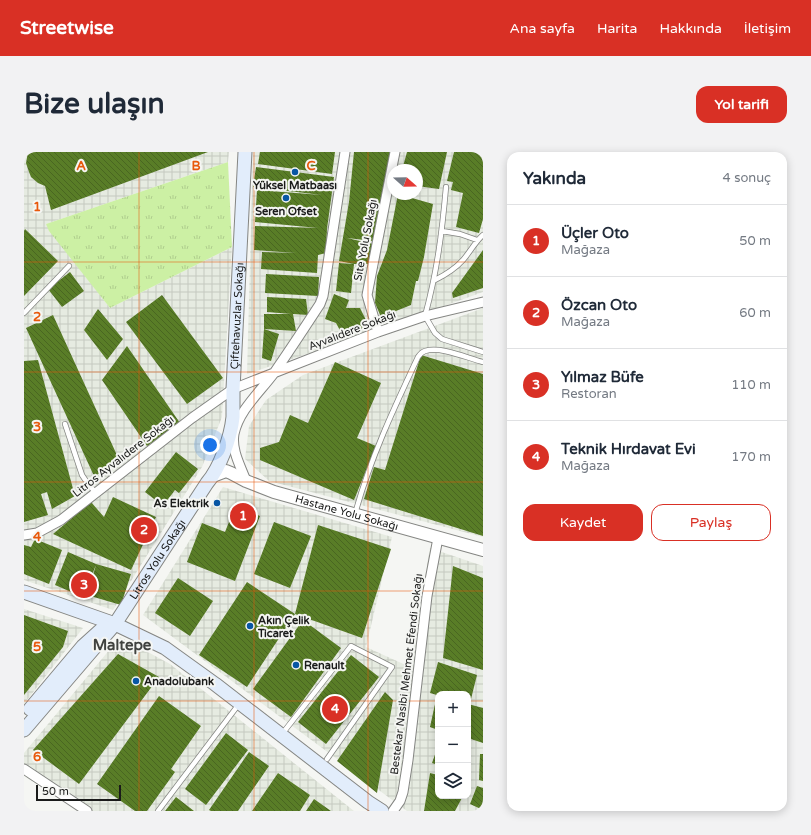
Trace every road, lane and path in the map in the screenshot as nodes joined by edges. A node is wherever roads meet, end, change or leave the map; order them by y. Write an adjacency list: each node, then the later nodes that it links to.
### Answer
1 (245, 152): 17 (main road, Çiftehavuzlar Sokağı)
2 (345, 152): 16 (street)
3 (395, 152): 13 (street, Site Yolu Sokağı)
4 (446, 187): 5 (lane)
5 (442, 231): 7 (lane); 9 (lane)
6 (483, 235): 7 (lane)
7 (477, 240): 9 (lane)
8 (69, 266): 11 (lane)
9 (435, 280): 12 (lane)
10 (483, 302): 12 (street, Ayvalıdere Sokağı)
11 (24, 313)
12 (425, 316): 13 (street, Ayvalıdere Sokağı); 14 (lane)
13 (378, 332): 16 (street, Ayvalıdere Sokağı)
14 (483, 352)
15 (483, 362): 24 (lane)
16 (274, 372): 17 (street, Ayvalıdere Sokağı); 19 (street)
17 (233, 389): 18 (main road, Çiftehavuzlar Sokağı); 23 (street, Litros Ayvalıdere Sokağı)
18 (233, 404): 19 (street); 21 (main road, Çiftehavuzlar Sokağı)
19 (246, 409): 22 (street)
20 (65, 424): 23 (lane)
21 (213, 476): 22 (street, Hastane Yolu Sokağı); 29 (main road, Litros Yolu Sokağı)
22 (246, 481): 24 (street, Hastane Yolu Sokağı)
23 (96, 493): 25 (street, Litros Ayvalıdere Sokağı)
24 (355, 514): 26 (street, Hastane Yolu Sokağı)
25 (24, 535)
26 (438, 538): 27 (street, Hastane Yolu Sokağı); 40 (street, Bestekar Nasibi Mehmet Efendi Sokağı)
27 (483, 550)
28 (24, 592): 29 (main road)
29 (115, 624): 30 (main road); 31 (main road, Litros Yolu Sokağı); 32 (main road, Litros Yolu Sokağı)
30 (240, 703): 33 (main road); 37 (lane)
31 (24, 716)
32 (24, 730)
33 (286, 738): 34 (main road); 34 (lane); 38 (main road); 39 (main road)
34 (327, 759): 40 (main road)
35 (24, 769): 36 (street)
36 (87, 811)
37 (158, 811)
38 (369, 811)
39 (382, 811)
40 (393, 811)

